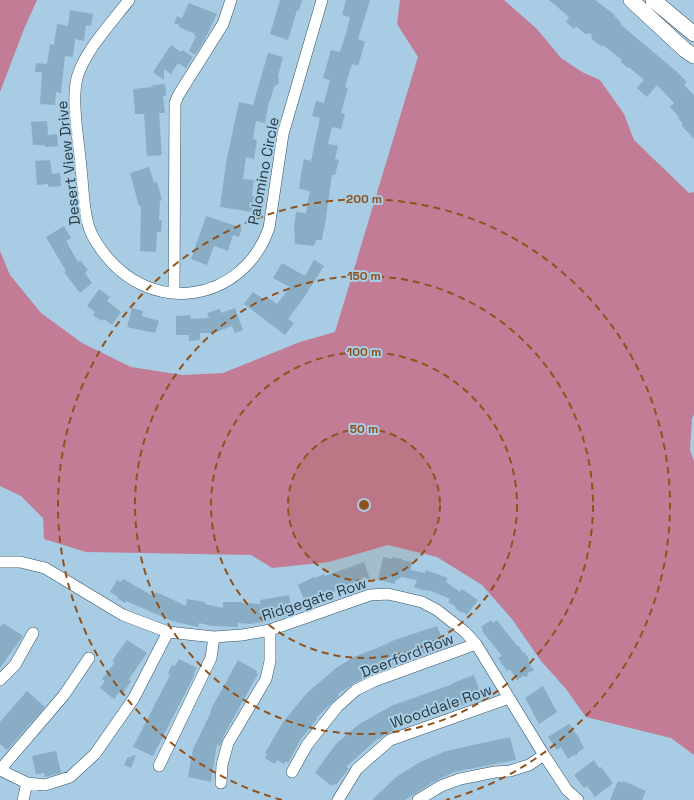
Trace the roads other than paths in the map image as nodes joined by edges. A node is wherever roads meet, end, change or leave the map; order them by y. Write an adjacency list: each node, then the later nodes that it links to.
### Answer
1 (129, 0): 8 (street, Desert View Drive)
2 (231, 0): 8 (street)
3 (322, 0): 8 (street, Palomino Circle)
4 (631, 0): 7 (main road)
5 (653, 0): 6 (main road)
6 (694, 34)
7 (694, 56)
8 (174, 293)
9 (0, 562): 11 (street, Ridgegate Row)
10 (270, 630): 13 (street, Ridgegate Row); 14 (street, Ridgegate Row); 23 (street)
11 (168, 632): 13 (street, Ridgegate Row); 22 (street)
12 (33, 633): 16 (street)
13 (214, 637): 19 (street)
14 (476, 644): 17 (street, Ridgegate Row); 21 (street, Deerford Row)
15 (89, 658): 20 (street)
16 (0, 680)
17 (510, 698): 18 (street, Ridgegate Row); 25 (street, Wooddale Row)
18 (544, 755): 26 (street); 27 (street, Ridgegate Row)
19 (158, 766)
20 (1, 770): 22 (street)
21 (292, 772)
22 (27, 783): 24 (street)
23 (221, 783)
24 (23, 800)
25 (338, 800)
26 (418, 800)
27 (578, 800)

